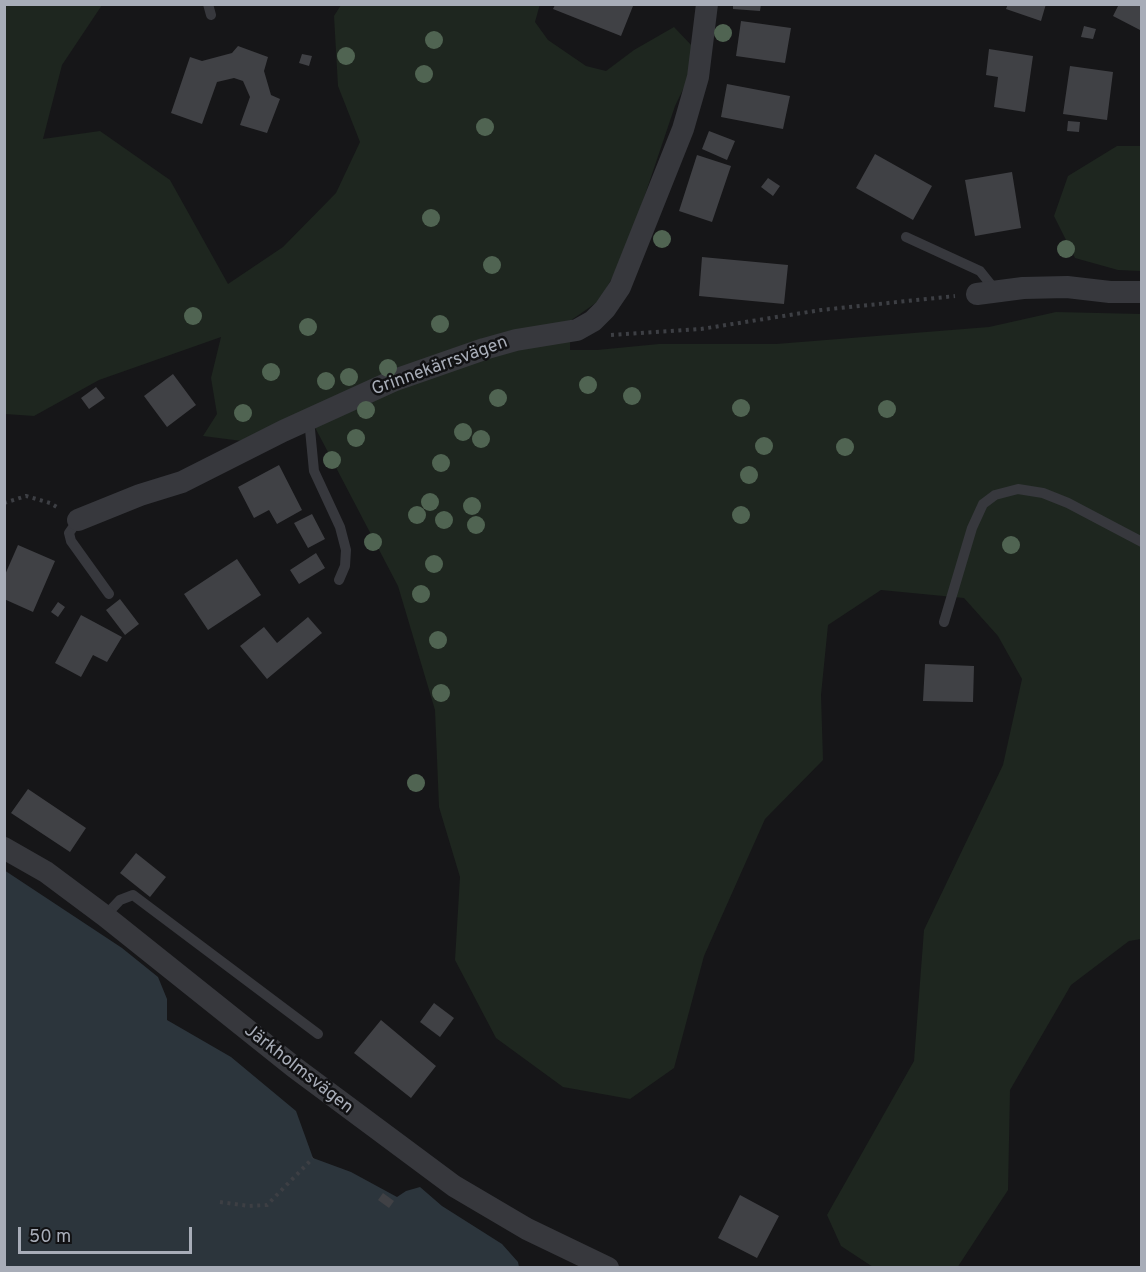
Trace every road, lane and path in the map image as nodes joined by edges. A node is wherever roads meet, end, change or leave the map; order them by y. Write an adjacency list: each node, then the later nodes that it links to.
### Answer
1 (707, 4): 5 (street, Grinnekärrsvägen)
2 (906, 237): 4 (lane)
3 (1142, 292): 4 (street)
4 (987, 293): 5 (path)
5 (577, 330): 6 (street, Grinnekärrsvägen)
6 (309, 420): 8 (street, Grinnekärrsvägen); 10 (lane)
7 (4, 503): 8 (path)
8 (78, 520): 11 (lane)
9 (1142, 542): 12 (lane)
10 (339, 580)
11 (109, 594)
12 (944, 622)
13 (4, 848): 14 (street, Järkholmsvägen)
14 (105, 916): 15 (lane); 18 (street, Järkholmsvägen)
15 (318, 1034)
16 (313, 1158): 17 (path)
17 (220, 1202)
18 (608, 1268)

